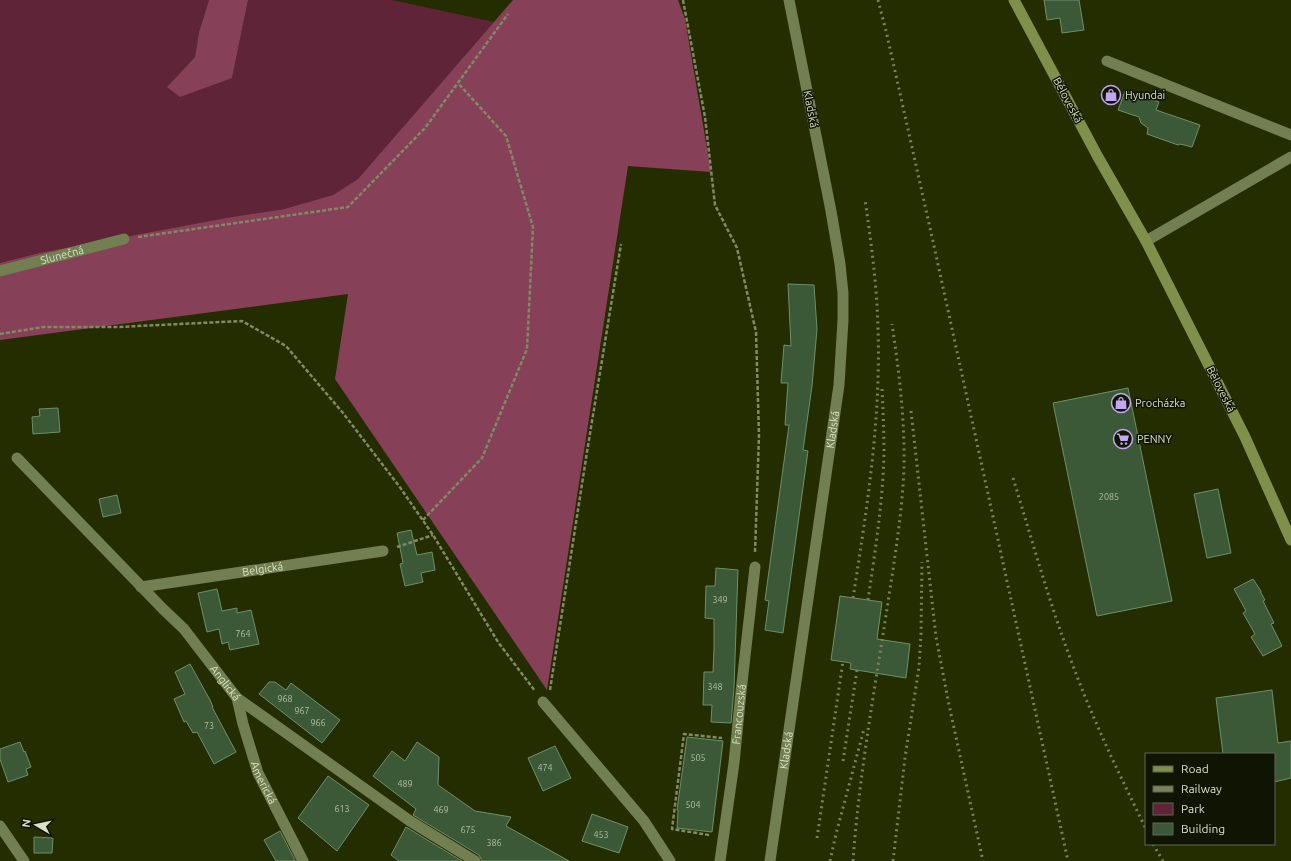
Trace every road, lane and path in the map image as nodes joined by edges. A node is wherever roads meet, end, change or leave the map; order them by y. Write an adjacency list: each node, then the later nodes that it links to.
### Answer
1 (683, 0): 19 (path)
2 (789, 0): 31 (street, Kladská)
3 (1014, 0): 10 (main road, Běloveská)
4 (508, 14): 6 (path)
5 (1107, 61): 7 (street)
6 (458, 83): 9 (path); 15 (path)
7 (1291, 135)
8 (1291, 157): 10 (street)
9 (124, 239): 12 (street, Slunečná)
10 (1146, 241): 17 (main road, Běloveská)
11 (621, 244): 22 (path)
12 (0, 271)
13 (0, 334): 15 (path)
14 (17, 458): 20 (street, Anglická)
15 (423, 520): 16 (path)
16 (433, 535): 18 (path); 22 (path)
17 (1291, 540)
18 (383, 551): 20 (street, Belgická)
19 (755, 567): 25 (street, Francouzská)
20 (141, 587): 21 (street, Anglická)
21 (238, 698): 27 (street, Americká); 28 (street, Anglická)
22 (546, 706): 29 (street)
23 (717, 737): 25 (path)
24 (0, 826): 26 (street)
25 (724, 837): 30 (street, Francouzská)
26 (24, 861)
27 (304, 861)
28 (476, 861)
29 (670, 861)
30 (720, 861)
31 (770, 861)

